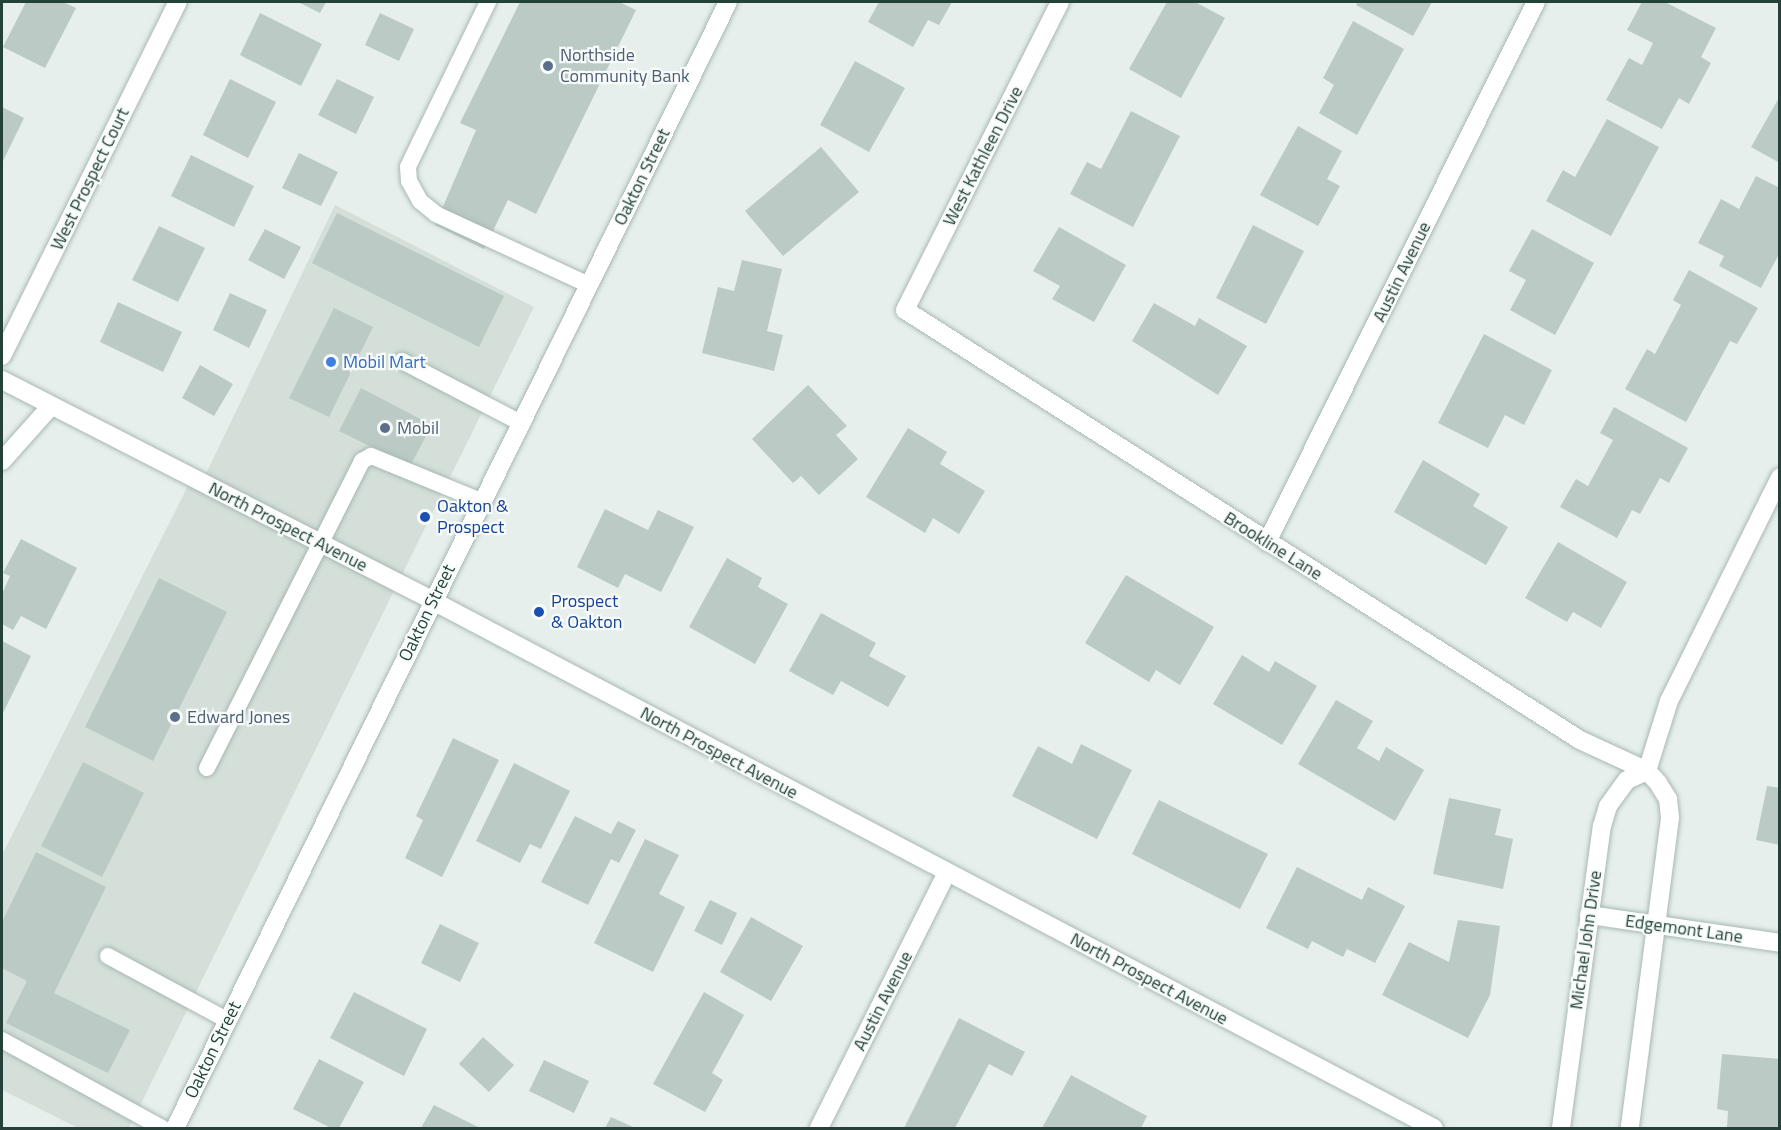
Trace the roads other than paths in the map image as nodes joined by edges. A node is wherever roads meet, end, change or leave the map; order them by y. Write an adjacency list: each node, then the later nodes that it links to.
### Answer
1 (178, 2): 8 (street, West Prospect Court)
2 (488, 2): 6 (lane)
3 (728, 2): 6 (street, Oakton Street)
4 (1060, 2): 7 (street, West Kathleen Drive)
5 (1536, 2): 16 (street, Austin Avenue)
6 (589, 285): 12 (street, Oakton Street)
7 (905, 310): 16 (street, Brookline Lane)
8 (2, 356)
9 (402, 361): 12 (lane)
10 (2, 380): 11 (street, North Prospect Avenue)
11 (51, 406): 13 (street); 17 (street, North Prospect Avenue)
12 (521, 423): 15 (street, Oakton Street)
13 (2, 460)
14 (1779, 477): 20 (street)
15 (483, 502): 17 (lane); 18 (street, Oakton Street)
16 (1267, 542): 20 (street, Brookline Lane)
17 (320, 543): 18 (street, North Prospect Avenue); 19 (lane)
18 (433, 601): 21 (street, North Prospect Avenue); 26 (street, Oakton Street)
19 (207, 768)
20 (1647, 771): 22 (street, Michael John Drive); 23 (street)
21 (946, 874): 30 (street, Austin Avenue); 31 (street, North Prospect Avenue)
22 (1589, 915): 23 (street, Edgemont Lane); 32 (street, Michael John Drive)
23 (1656, 925): 24 (street, Edgemont Lane); 33 (street)
24 (1779, 943)
25 (108, 956): 26 (lane)
26 (228, 1020): 29 (street, Oakton Street)
27 (2, 1040): 28 (lane)
28 (162, 1128)
29 (175, 1128)
30 (819, 1128)
31 (1434, 1128)
32 (1561, 1128)
33 (1630, 1128)

